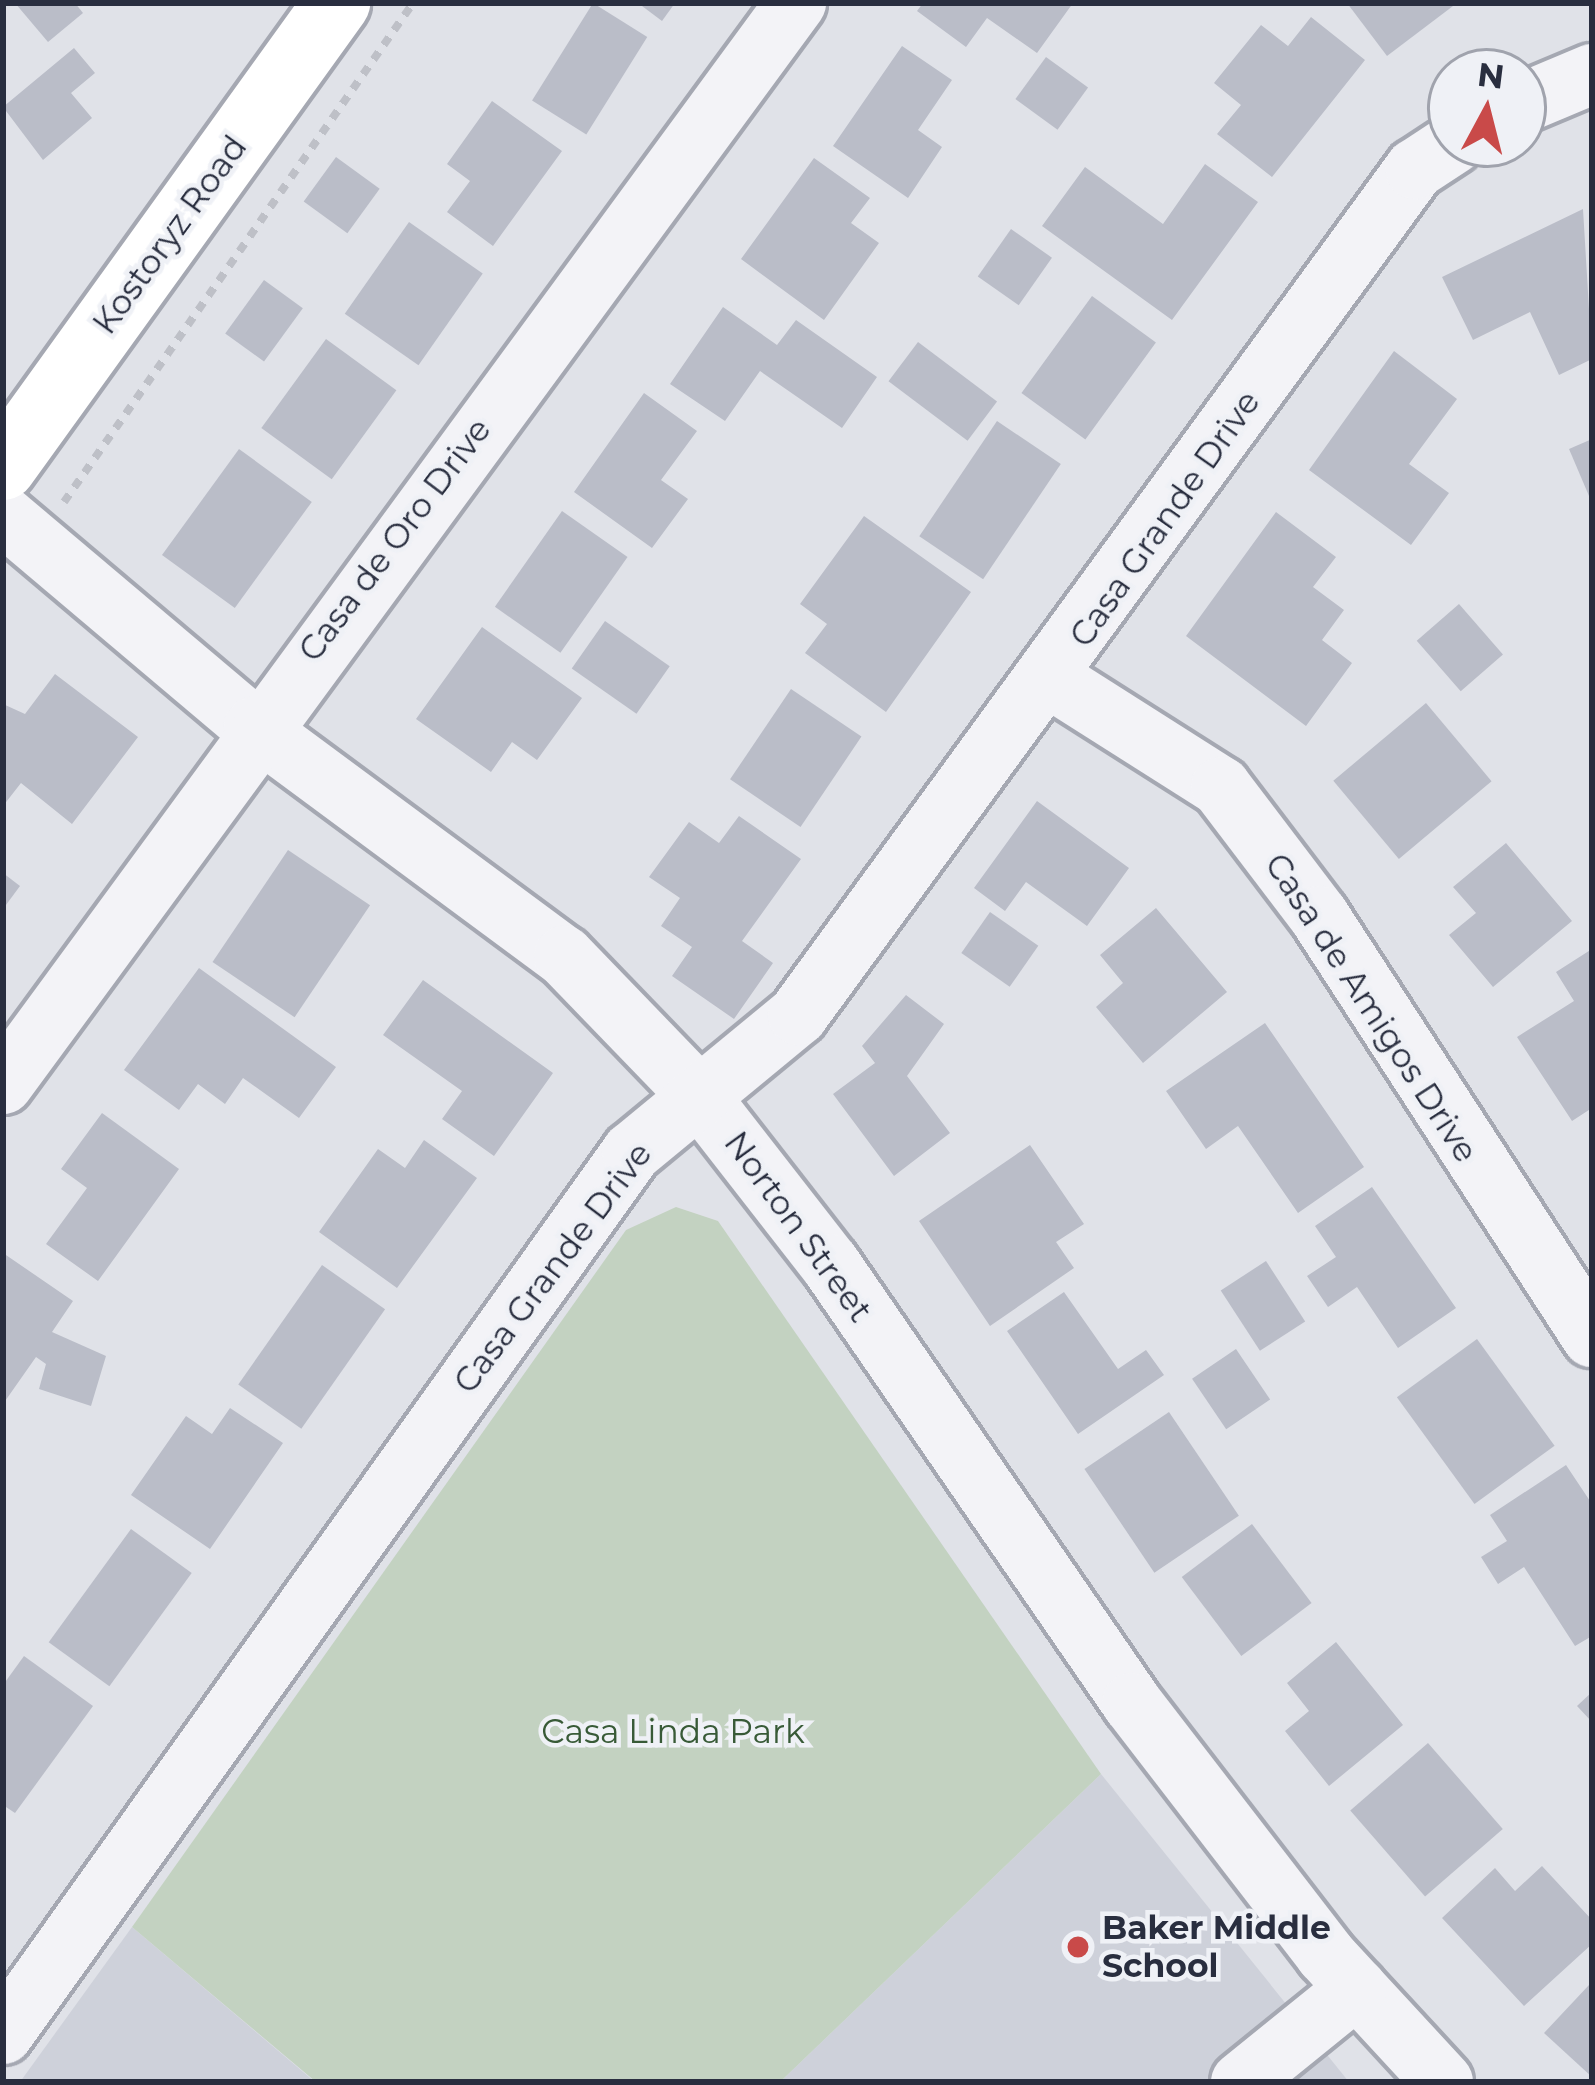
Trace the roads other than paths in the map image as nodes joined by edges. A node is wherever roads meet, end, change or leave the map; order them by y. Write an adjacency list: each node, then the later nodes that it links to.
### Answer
1 (337, 3): 6 (main road, Kostoryz Road)
2 (796, 3): 9 (street, Casa de Oro Drive)
3 (1592, 74): 4 (street)
4 (1547, 93)
5 (1427, 161): 8 (street, Casa Grande Drive)
6 (3, 467)
7 (19, 529): 9 (street, Norton Street)
8 (1052, 679): 11 (street, Casa Grande Drive); 12 (street, Casa de Amigos Drive)
9 (254, 727): 10 (street, Casa de Oro Drive); 11 (street, Norton Street)
10 (3, 1084)
11 (699, 1096): 13 (street, Norton Street); 14 (street, Casa Grande Drive)
12 (1592, 1337)
13 (1357, 1988): 15 (street); 16 (street, Norton Street)
14 (3, 2034)
15 (1240, 2082)
16 (1443, 2082)

